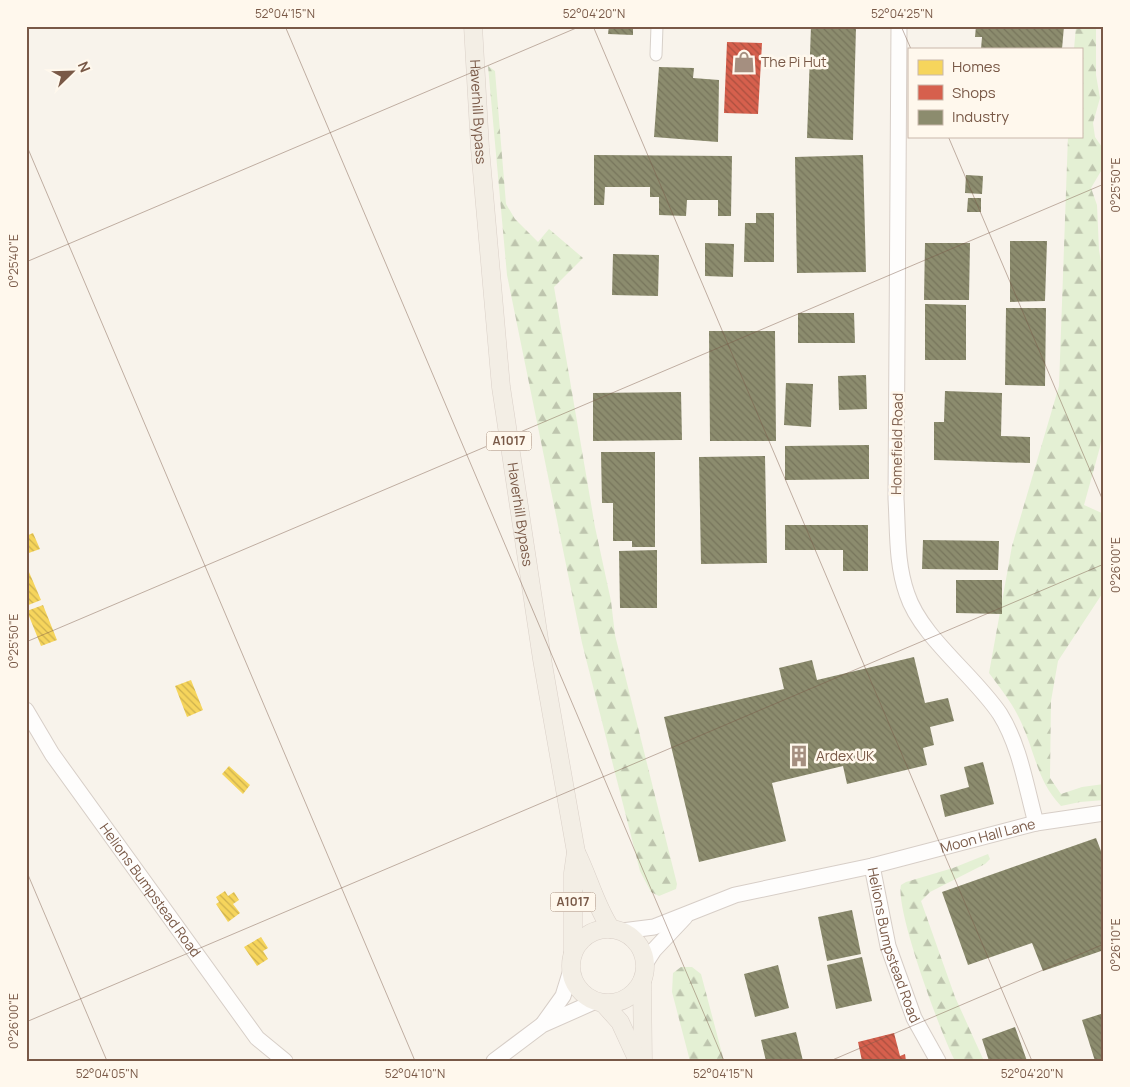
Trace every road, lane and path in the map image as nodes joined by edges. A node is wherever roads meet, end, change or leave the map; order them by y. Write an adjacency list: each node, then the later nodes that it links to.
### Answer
1 (473, 26): 8 (main road, Haverhill Bypass / A1017)
2 (657, 26): 4 (street)
3 (899, 26): 7 (street, Homefield Road)
4 (656, 56)
5 (26, 710): 16 (street, Helions Bumpstead Road)
6 (1104, 813): 7 (street, Moon Hall Lane)
7 (1036, 823): 9 (street, Moon Hall Lane)
8 (576, 852): 11 (main road, Haverhill Bypass / A1017); 12 (main road, Haverhill Bypass / A1017)
9 (872, 866): 10 (street, Helions Bumpstead Road); 20 (street, Helions Bumpstead Road)
10 (688, 914): 11 (street, Helions Bumpstead Road); 13 (street, Helions Bumpstead Road)
11 (617, 930): 12 (main road); 13 (main road)
12 (572, 962): 14 (main road); 15 (street)
13 (644, 972): 14 (main road); 19 (main road)
14 (600, 1002): 15 (street); 18 (main road)
15 (542, 1025): 17 (street)
16 (285, 1061)
17 (494, 1061)
18 (638, 1061)
19 (643, 1061)
20 (938, 1061)

